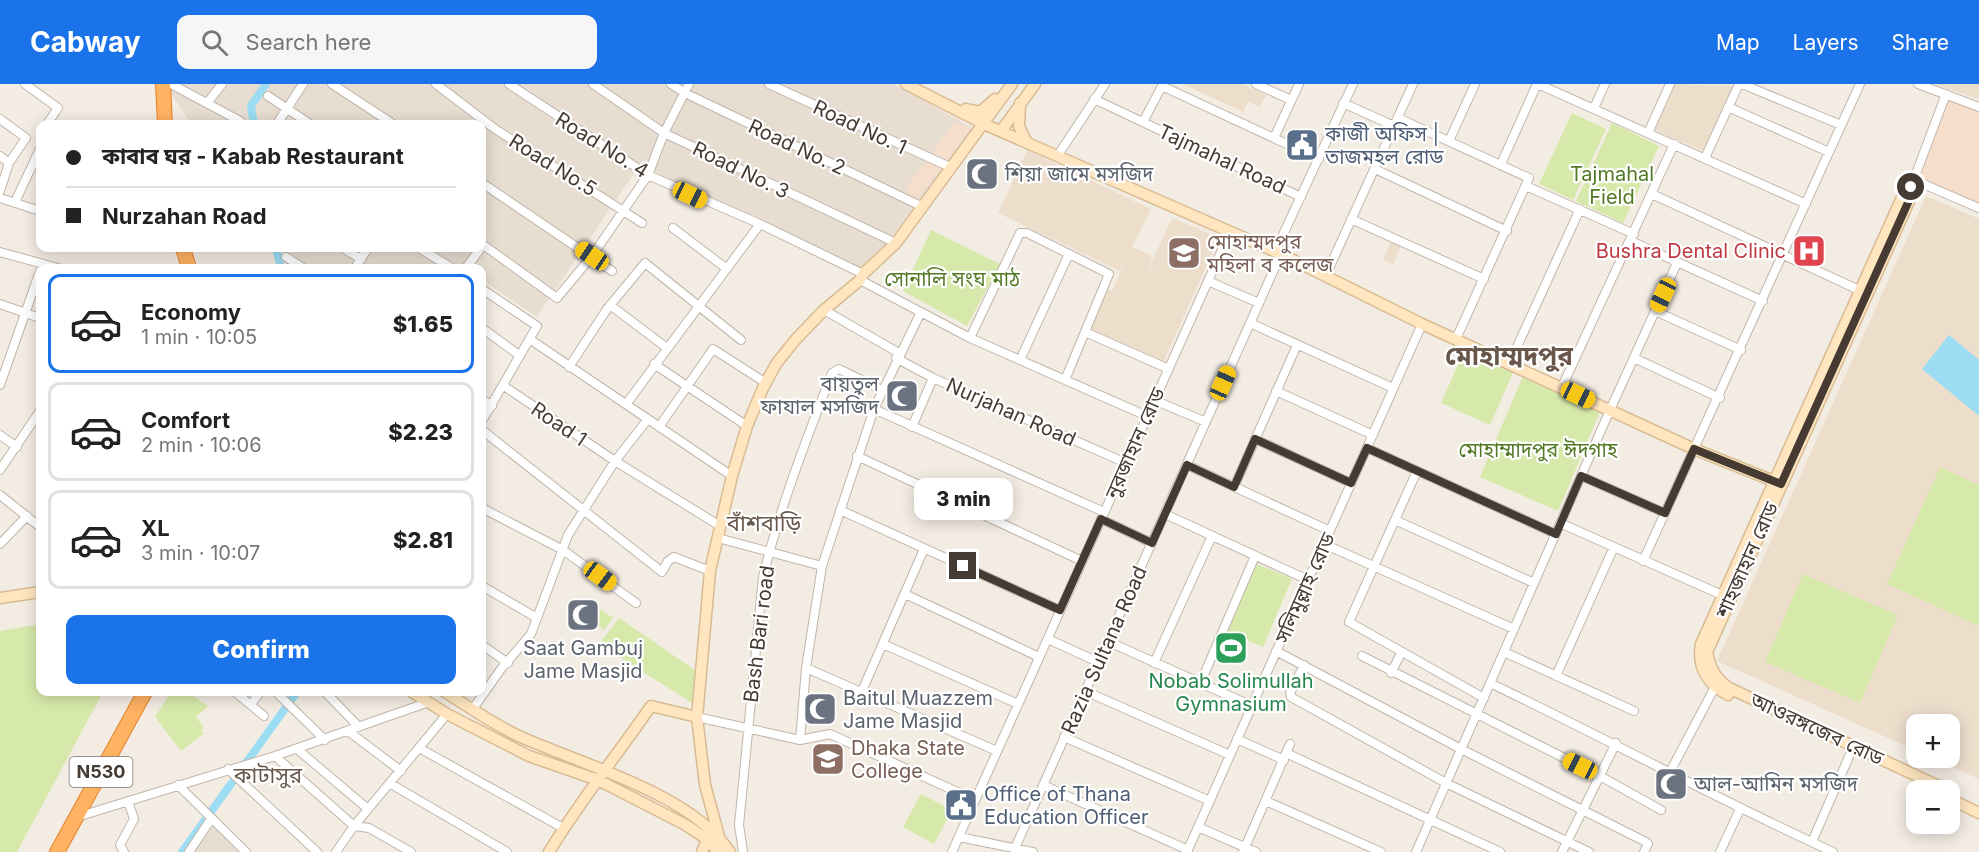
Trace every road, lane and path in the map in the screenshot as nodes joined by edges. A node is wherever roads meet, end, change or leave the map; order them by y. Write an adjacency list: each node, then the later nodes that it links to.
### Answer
1 (25, 84): 44 (street)
2 (163, 84): 45 (highway)
3 (171, 84): 35 (street)
4 (222, 84): 35 (street)
5 (303, 84): 41 (street)
6 (332, 84): 49 (street)
7 (436, 84): 50 (street, Road No.5)
8 (509, 84): 73 (street, Road No. 4)
9 (593, 84): 58 (street, Road No. 3)
10 (671, 84): 29 (street, Road No. 2)
11 (689, 84): 29 (street)
12 (769, 84): 71 (street, Road No. 1)
13 (906, 84): 33 (street)
14 (1035, 84): 36 (street)
15 (1105, 84): 32 (street)
16 (1256, 84): 34 (street)
17 (1299, 84): 34 (street)
18 (1353, 84): 37 (street, Tajmahal Road)
19 (1413, 84): 42 (street)
20 (1475, 84): 61 (street)
21 (1538, 84): 40 (street); 70 (street)
22 (1605, 84): 40 (street)
23 (1670, 84): 57 (street)
24 (1740, 84): 38 (street); 54 (street)
25 (1860, 84): 54 (street)
26 (1918, 84): 30 (street)
27 (1163, 85): 52 (street, Tajmahal Road); 59 (street, Tajmahal Road)
28 (1011, 86): 33 (street); 53 (street)
29 (685, 93): 58 (street); 83 (street, Road No. 2)
30 (1946, 94): 39 (street); 74 (street)
31 (268, 96): 41 (street)
32 (1094, 99): 52 (street, Tajmahal Road); 64 (street)
33 (937, 100): 53 (street)
34 (1291, 100): 59 (street)
35 (208, 102): 46 (street)
36 (1020, 102): 56 (street); 60 (street)
37 (1343, 103): 55 (street); 68 (street, Tajmahal Road)
38 (1728, 107): 63 (street); 67 (street)
39 (1979, 107)
40 (1594, 108): 57 (street)
41 (288, 109): 47 (street); 48 (street)
42 (1398, 118): 55 (street); 61 (street)
43 (0, 119): 69 (street)
44 (50, 120)
45 (165, 120)
46 (237, 120)
47 (281, 120)
48 (304, 120)
49 (387, 120)
50 (483, 120)
51 (486, 122): 85 (street, Road No.5)
52 (1143, 122): 79 (street, Tajmahal Road)
53 (984, 124): 56 (street); 71 (street)
54 (1841, 125): 63 (street)
55 (1394, 126): 72 (street)
56 (1001, 131): 60 (street)
57 (1648, 132): 62 (street)
58 (664, 133): 73 (street); 95 (street, Road No. 3)
59 (1274, 138): 68 (street, Tajmahal Road)
60 (1026, 141): 64 (street)
61 (1449, 141): 70 (street)
62 (1674, 144): 67 (street); 78 (street)
63 (1829, 152): 82 (street)
64 (1058, 155): 93 (street)
65 (0, 156): 69 (street)
66 (36, 157): 81 (street)
67 (1705, 158): 82 (street)
68 (1318, 159): 79 (street, Tajmahal Road)
69 (9, 163): 77 (street)
70 (1501, 164): 76 (street)
71 (952, 168): 83 (street)
72 (1375, 169): 88 (street); 92 (street)
73 (648, 175): 85 (street); 90 (street, Road No. 4)
74 (1913, 184): 84 (street); 119 (street, শাহজাহান রোড); 191 (street, শাহজাহান রোড)
75 (486, 186): 104 (street)
76 (1526, 186): 86 (street); 92 (street)
77 (0, 191)
78 (1652, 194): 94 (street); 102 (street)
79 (1301, 197): 101 (street, Tajmahal Road)
80 (0, 198): 81 (street)
81 (15, 202): 87 (street)
82 (1806, 204): 102 (street)
83 (923, 207): 95 (street)
84 (1979, 208)
85 (622, 209): 89 (street, Road No.5); 104 (street)
86 (1580, 209): 94 (street); 147 (street)
87 (36, 210)
88 (1352, 219): 114 (street); 116 (street)
89 (642, 223)
90 (760, 224): 112 (street); 115 (street, Road No. 4)
91 (673, 228): 112 (street)
92 (1507, 231): 116 (street)
93 (1230, 232): 101 (street); 117 (street, নুরজাহান রোড)
94 (1632, 237): 107 (street); 157 (street)
95 (896, 243): 115 (street)
96 (486, 247): 104 (street)
97 (0, 252): 111 (street)
98 (350, 252): 106 (street)
99 (365, 252): 106 (street)
100 (426, 252): 110 (street)
101 (1278, 253): 114 (street); 122 (street, Razia Sultana Road)
102 (1784, 253): 119 (street); 121 (street)
103 (1069, 254): 134 (street); 135 (street); 146 (street)
104 (592, 256): 113 (street)
105 (286, 257): 108 (street)
106 (361, 259): 109 (street)
107 (1677, 263): 121 (street); 128 (street)
108 (297, 264)
109 (358, 264)
110 (445, 264)
111 (36, 266)
112 (728, 269): 125 (street)
113 (612, 272)
114 (1326, 275): 132 (street)
115 (862, 277): 126 (street); 129 (street, Road No. 4)
116 (1484, 279): 136 (street)
117 (1208, 282): 122 (street); 150 (street, নুরজাহান রোড)
118 (36, 283): 127 (street)
119 (1859, 290): 191 (street, শাহজাহান রোড)
120 (486, 292): 137 (street)
121 (1763, 301): 141 (street)
122 (1259, 303): 131 (street, Razia Sultana Road)
123 (0, 304): 127 (street)
124 (610, 305): 125 (street); 140 (street); 149 (street)
125 (702, 306): 138 (street); 140 (street)
126 (824, 310): 143 (street, Nurjahan Road); 153 (street)
127 (25, 311): 130 (street); 144 (street)
128 (1655, 311): 141 (street); 145 (street)
129 (920, 314): 135 (street, Road No. 4); 143 (street)
130 (36, 316)
131 (1250, 323): 139 (street); 172 (street, Razia Sultana Road)
132 (1422, 324): 136 (street); 158 (street, সলিমুল্লাহ রোড)
133 (486, 331): 142 (street)
134 (1085, 332): 150 (street); 152 (street)
135 (970, 338): 146 (street, Road No. 4)
136 (1456, 339): 147 (street)
137 (531, 340): 142 (street); 149 (street)
138 (741, 340)
139 (1297, 345): 158 (street); 160 (street)
140 (667, 348): 148 (street)
141 (1741, 350): 161 (street)
142 (519, 355): 155 (street)
143 (898, 356): 151 (street, Nurjahan Road); 159 (street)
144 (4, 357): 154 (street)
145 (1634, 358): 161 (street); 167 (street)
146 (1020, 360): 152 (street, Road No. 4)
147 (1510, 362): 157 (street)
148 (654, 364): 156 (street); 164 (street)
149 (569, 367): 164 (street)
150 (1168, 369): 162 (street, নুরজাহান রোড)
151 (933, 378): 175 (street); 185 (street, Nurjahan Road)
152 (1065, 380): 169 (street, Road No. 4)
153 (766, 383): 156 (street); 173 (street)
154 (0, 385)
155 (504, 386): 165 (street); 184 (street, Road 1)
156 (688, 387): 173 (street); 174 (street)
157 (1562, 387): 167 (street)
158 (1394, 388): 178 (street, সলিমুল্লাহ রোড)
159 (882, 390): 166 (street); 216 (street, Bash Bari road)
160 (1276, 391): 178 (street); 179 (street)
161 (1720, 398): 182 (street)
162 (1154, 400): 169 (street, নুরজাহান রোড); 172 (street)
163 (486, 402): 165 (street)
164 (627, 403): 171 (street)
165 (492, 406): 168 (street)
166 (874, 409): 175 (street); 183 (street)
167 (1610, 410): 182 (street); 190 (street)
168 (486, 415)
169 (1147, 416): 185 (street, নুরজাহান রোড)
170 (36, 417): 180 (street)
171 (648, 419): 174 (street); 184 (street)
172 (1206, 422): 186 (street, Razia Sultana Road)
173 (747, 426): 189 (street)
174 (659, 427): 189 (street)
175 (912, 427): 200 (street)
176 (486, 433): 195 (street)
177 (0, 435): 180 (street)
178 (1373, 435): 181 (street, সলিমুল্লাহ রোড)
179 (1255, 439): 192 (street); 193 (street)
180 (17, 447): 187 (street)
181 (1367, 448): 188 (street); 192 (street, সলিমুল্লাহ রোড)
182 (1694, 449): 191 (street); 198 (street)
183 (857, 456): 197 (street); 218 (street)
184 (615, 461): 195 (street); 205 (street, Road 1)
185 (1126, 463): 200 (street, নুরজাহান রোড)
186 (1187, 465): 193 (street); 199 (street, Razia Sultana Road)
187 (0, 470)
188 (1417, 471): 202 (street); 207 (street)
189 (732, 476): 205 (street)
190 (1581, 476): 198 (street); 203 (street)
191 (1777, 482): 228 (street, শাহজাহান রোড); 252 (street, শাহজাহান রোড)
192 (1351, 483): 206 (street, সলিমুল্লাহ রোড)
193 (1234, 487): 206 (street)
194 (0, 495): 201 (street)
195 (583, 508): 215 (street); 222 (street)
196 (486, 510): 215 (street)
197 (840, 510): 214 (street); 220 (street)
198 (1665, 513): 219 (street)
199 (1165, 514): 208 (street); 210 (street, Razia Sultana Road)
200 (1103, 515): 210 (street); 218 (street, নুরজাহান রোড)
201 (27, 516): 204 (street); 211 (street)
202 (1395, 520): 221 (street); 224 (street)
203 (1560, 523): 207 (street); 213 (street)
204 (36, 524)
205 (720, 526): 209 (street)
206 (1330, 531): 212 (street, সলিমুল্লাহ রোড)
207 (1556, 534): 224 (street)
208 (1212, 536): 217 (street); 245 (street)
209 (718, 538): 216 (street); 222 (street)
210 (1152, 543): 235 (street, Razia Sultana Road)
211 (0, 544)
212 (1324, 544): 221 (street); 223 (street, সলিমুল্লাহ রোড)
213 (1614, 547): 219 (street); 249 (street)
214 (924, 549): 227 (street); 231 (street)
215 (563, 550): 230 (street); 232 (street)
216 (769, 553): 220 (street); 277 (street, Bash Bari road)
217 (1256, 556): 223 (street); 251 (street)
218 (1082, 561): 231 (street, নুরজাহান রোড)
219 (1643, 561): 228 (street)
220 (822, 566): 247 (street)
221 (1374, 566): 233 (street); 240 (street)
222 (710, 571): 275 (street)
223 (1308, 580): 238 (street, সলিমুল্লাহ রোড)
224 (1534, 583): 233 (street)
225 (486, 588): 232 (street)
226 (36, 593): 229 (street)
227 (905, 594): 236 (street); 242 (street)
228 (1722, 595): 252 (street, শাহজাহান রোড)
229 (0, 598)
230 (636, 603)
231 (1060, 610): 234 (street, নুরজাহান রোড)
232 (537, 618): 244 (street)
233 (1514, 629): 239 (street)
234 (1048, 639): 242 (street, নুরজাহান রোড); 243 (street)
235 (1107, 641): 243 (street, Razia Sultana Road); 245 (street)
236 (883, 644): 253 (street); 268 (street)
237 (486, 648): 244 (street)
238 (1276, 651): 246 (street); 269 (street, সলিমুল্লাহ রোড)
239 (1504, 652): 249 (street); 250 (street)
240 (1401, 653): 248 (street); 264 (street)
241 (1362, 656): 248 (street)
242 (1040, 657): 268 (street, নুরজাহান রোড)
243 (1098, 662): 254 (street, Razia Sultana Road)
244 (508, 663): 255 (street)
245 (1154, 663): 251 (street)
246 (1304, 665): 287 (street); 301 (street)
247 (806, 668): 253 (street); 282 (street)
248 (1391, 673): 273 (street)
249 (1556, 676): 271 (street)
250 (1490, 683): 264 (street); 283 (street)
251 (1200, 684): 269 (street)
252 (1717, 684): 289 (street, আওরঙ্গজেব রোড); 296 (street); 300 (street, আওরঙ্গজেব রোড)
253 (862, 690): 288 (street)
254 (1085, 691): 279 (street, Razia Sultana Road); 290 (street)
255 (486, 692)
256 (143, 696): 317 (highway, N530)
257 (240, 696): 267 (street)
258 (257, 696): 267 (street)
259 (280, 696): 281 (street)
260 (330, 696): 276 (street)
261 (419, 696): 266 (street)
262 (452, 696): 265 (street)
263 (483, 696): 270 (street)
264 (1484, 698): 273 (street)
265 (460, 701): 270 (street); 272 (street)
266 (429, 702): 272 (street); 276 (street)
267 (250, 704): 274 (street)
268 (1018, 704): 288 (street, নুরজাহান রোড)
269 (1252, 706): 280 (street, সলিমুল্লাহ রোড)
270 (472, 710): 293 (street)
271 (1634, 711)
272 (450, 715): 285 (street); 298 (street)
273 (1476, 715): 287 (street); 297 (street)
274 (264, 716)
275 (698, 717): 277 (street); 293 (street); 323 (street)
276 (359, 727): 278 (street)
277 (748, 727): 282 (street); 344 (street, Bash Bari road)
278 (348, 731): 281 (street); 295 (street)
279 (1064, 737): 304 (street, Razia Sultana Road); 308 (street)
280 (1237, 739): 290 (street, সলিমুল্লাহ রোড); 292 (street)
281 (325, 740): 286 (street)
282 (800, 740): 306 (street)
283 (1616, 743): 296 (street); 297 (street)
284 (1290, 744): 292 (street)
285 (419, 747): 295 (street); 322 (street)
286 (297, 749): 291 (street); 312 (street)
287 (1461, 749): 301 (street); 313 (street)
288 (998, 751): 306 (street, নুরজাহান রোড)
289 (1851, 752): 299 (street, আওরঙ্গজেব রোড); 328 (street)
290 (1230, 755): 308 (street, সলিমুল্লাহ রোড)
291 (275, 756): 294 (street); 320 (street)
292 (1285, 757): 309 (street); 318 (street)
293 (604, 768): 298 (street); 323 (street)
294 (233, 770): 302 (street); 336 (street)
295 (401, 771): 303 (street)
296 (1670, 772): 314 (street)
297 (1600, 776): 313 (street); 315 (street)
298 (598, 780): 322 (street); 325 (street)
299 (1914, 780)
300 (1915, 780)
301 (1446, 783): 318 (street); 326 (street)
302 (178, 784): 307 (street); 319 (street)
303 (391, 784): 312 (street); 339 (street)
304 (1043, 785): 329 (street, Razia Sultana Road); 331 (street)
305 (1960, 796): 311 (street, আওরঙ্গজেব রোড)
306 (975, 800): 324 (street, নুরজাহান রোড)
307 (128, 801): 317 (street); 333 (street)
308 (1210, 801): 321 (street, সলিমুল্লাহ রোড)
309 (1266, 801): 330 (street); 348 (street)
310 (1960, 804): 316 (street)
311 (1979, 805)
312 (368, 809): 320 (street)
313 (1583, 809): 326 (street); 354 (street)
314 (1740, 809): 328 (street); 355 (street)
315 (1661, 810)
316 (1979, 813)
317 (76, 817): 332 (highway, N530)
318 (1431, 818): 327 (street); 349 (street)
319 (211, 819): 334 (street); 335 (street)
320 (354, 826): 337 (street); 338 (street)
321 (1198, 827): 330 (street); 331 (street, সলিমুল্লাহ রোড)
322 (564, 828): 340 (street)
323 (719, 836): 343 (street)
324 (959, 837): 329 (street); 345 (street, নুরজাহান রোড)
325 (707, 838): 341 (street); 342 (street)
326 (1568, 840): 352 (street); 353 (street)
327 (1479, 842): 350 (street); 351 (street)
328 (1812, 842): 356 (street)
329 (1015, 848): 346 (street)
330 (1244, 850): 347 (street)
331 (1187, 851)
332 (57, 852)
333 (124, 852)
334 (189, 852)
335 (246, 852)
336 (316, 852)
337 (336, 852)
338 (411, 852)
339 (507, 852)
340 (549, 852)
341 (702, 852)
342 (718, 852)
343 (730, 852)
344 (743, 852)
345 (952, 852)
346 (1033, 852)
347 (1256, 852)
348 (1381, 852)
349 (1416, 852)
350 (1475, 852)
351 (1500, 852)
352 (1562, 852)
353 (1589, 852)
354 (1644, 852)
355 (1720, 852)
356 (1833, 852)

